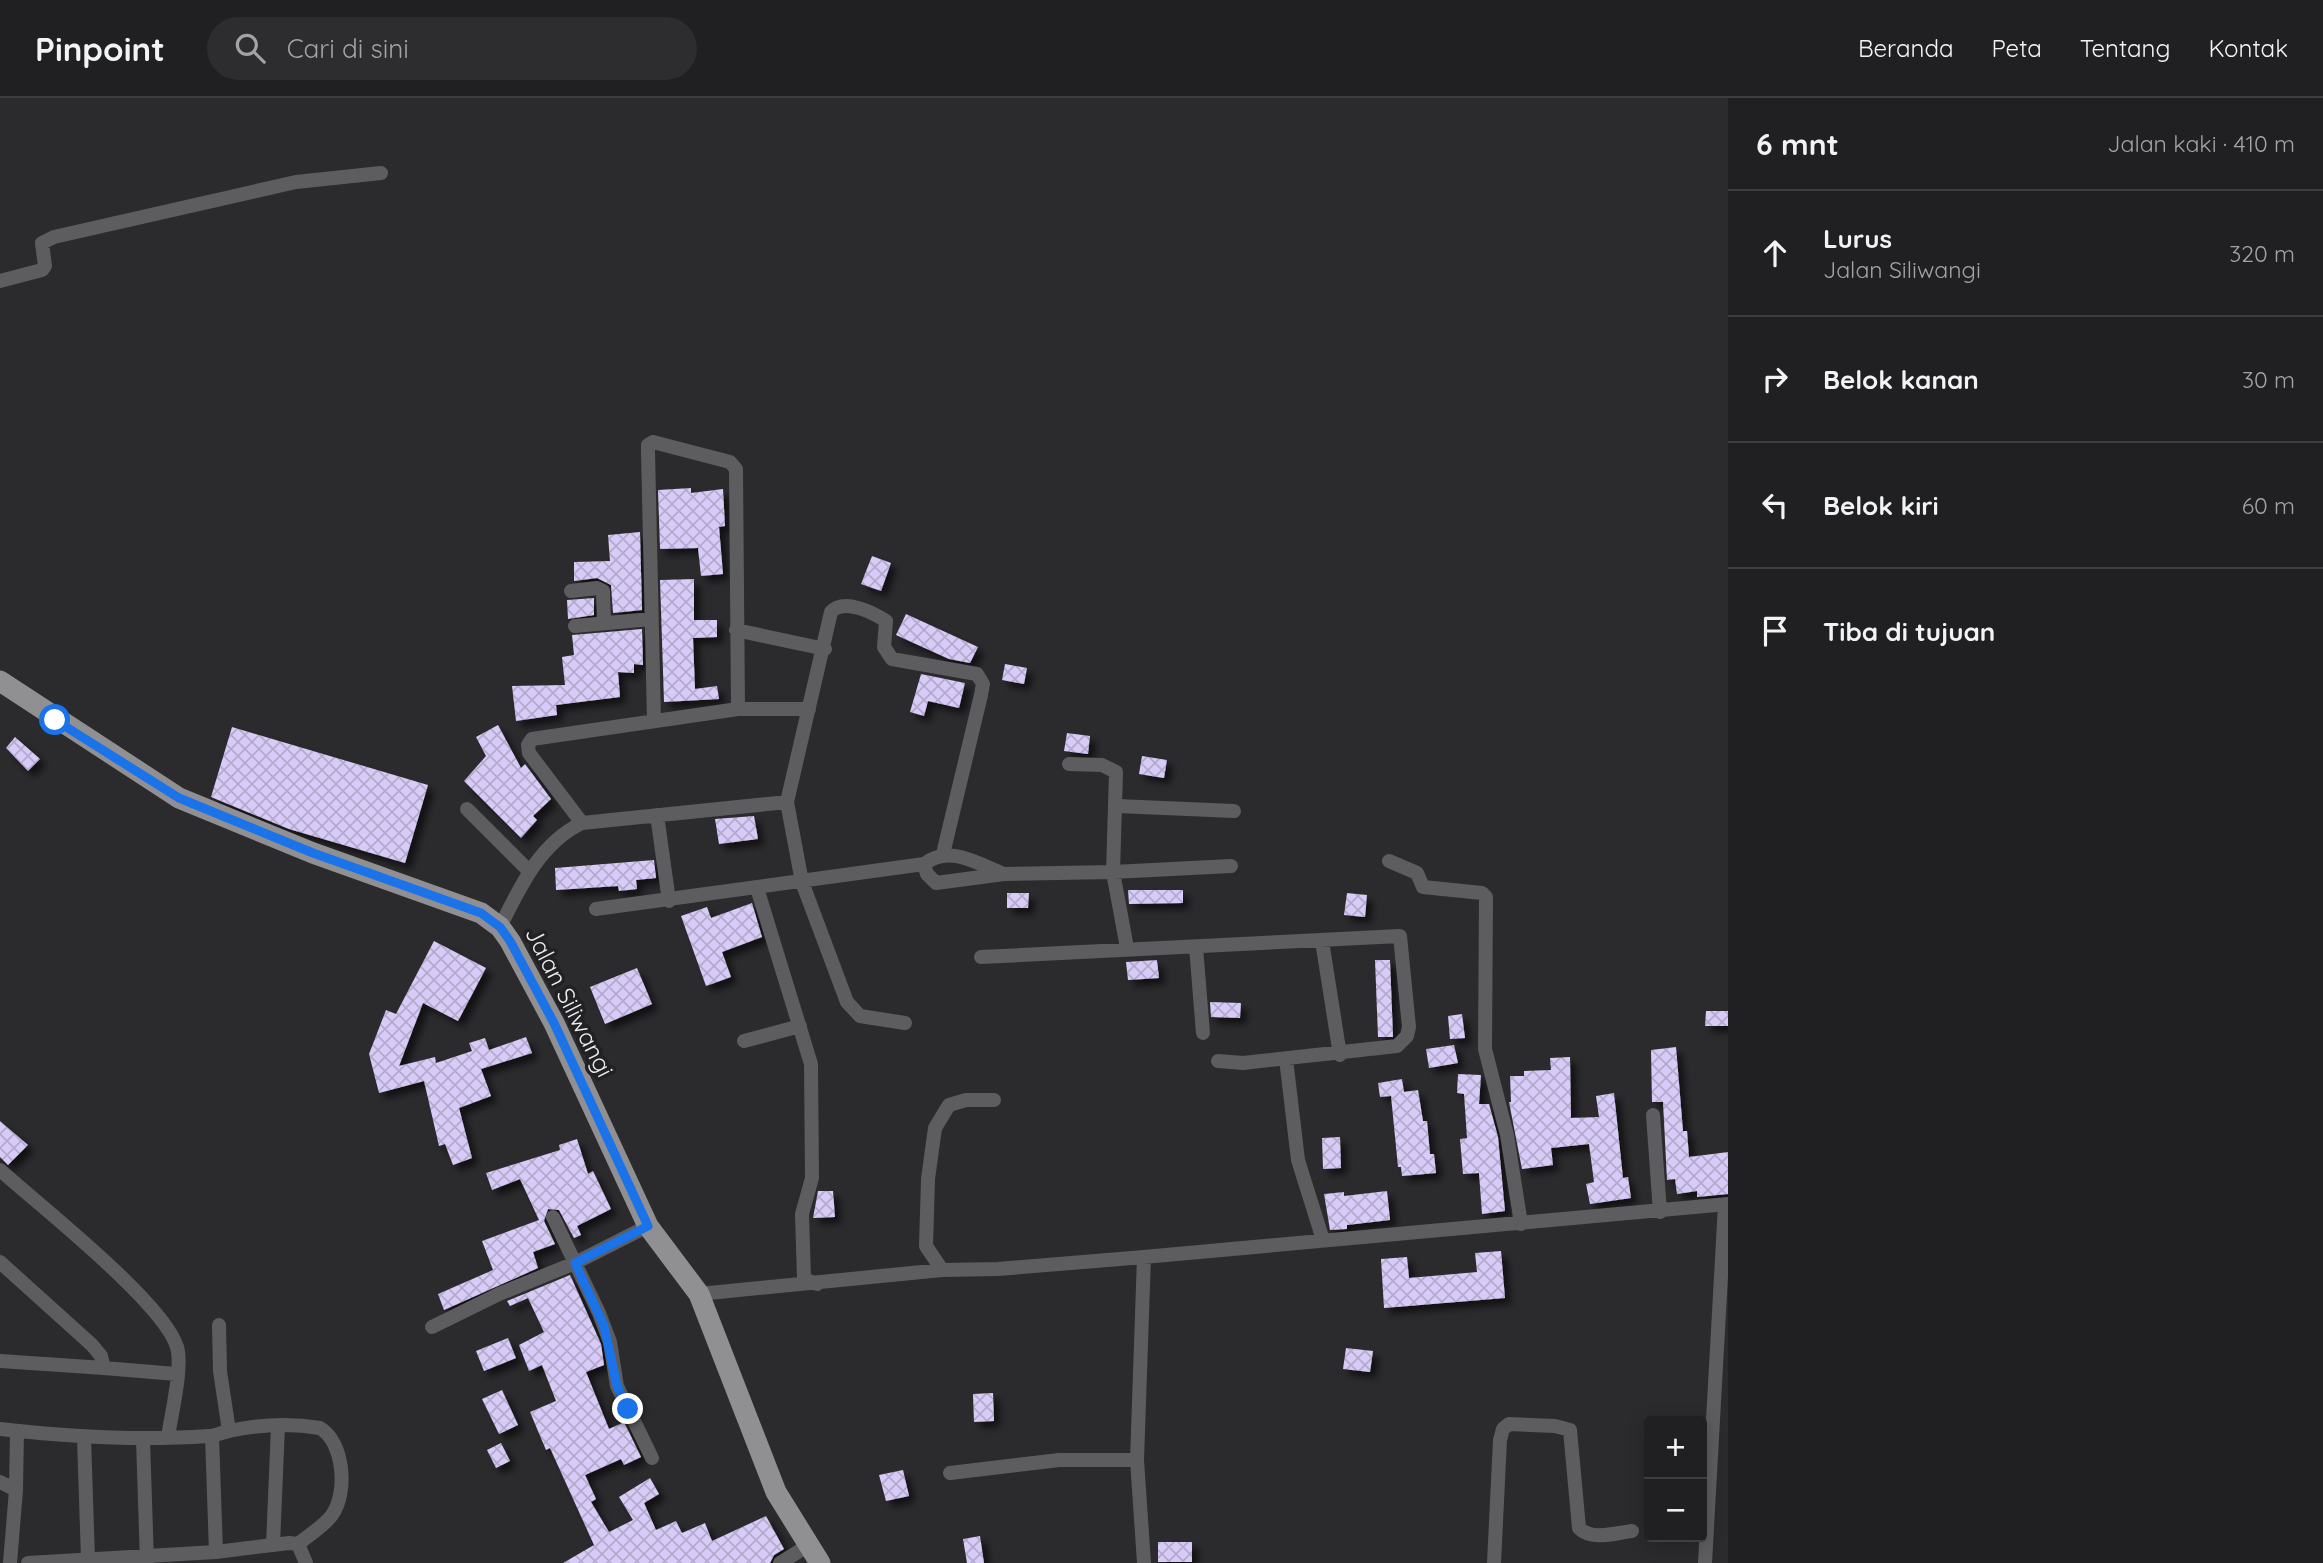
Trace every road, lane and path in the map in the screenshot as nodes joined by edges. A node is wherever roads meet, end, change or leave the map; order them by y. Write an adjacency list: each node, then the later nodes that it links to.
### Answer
1 (381, 173): 2 (street)
2 (0, 281)
3 (571, 591): 5 (street)
4 (651, 620): 5 (street); 7 (street); 12 (street)
5 (604, 623): 6 (street)
6 (575, 626)
7 (736, 630): 8 (street); 10 (street)
8 (825, 649): 11 (street); 20 (street)
9 (0, 681): 31 (main road, Jalan Siliwangi)
10 (737, 709): 11 (street); 12 (street)
11 (808, 709): 14 (street)
12 (654, 721): 19 (street)
13 (1069, 764): 15 (street)
14 (787, 802): 18 (street); 27 (street)
15 (1116, 806): 17 (street); 25 (street)
16 (467, 809): 24 (street)
17 (1234, 811)
18 (657, 815): 19 (street); 29 (street)
19 (582, 823): 24 (street)
20 (943, 854): 22 (street); 26 (street)
21 (1390, 861): 49 (street)
22 (924, 864): 26 (street); 27 (street)
23 (1231, 866): 25 (street)
24 (528, 870): 31 (street)
25 (1113, 872): 26 (street); 34 (street)
26 (1004, 874)
27 (802, 882): 28 (street); 36 (street)
28 (757, 888): 29 (street); 37 (street)
29 (669, 901): 30 (street)
30 (596, 909)
31 (500, 927): 50 (main road, Jalan Siliwangi)
32 (1322, 941): 33 (street); 40 (street); 40 (street)
33 (1196, 947): 34 (street); 38 (street)
34 (1127, 948): 35 (street)
35 (981, 957)
36 (905, 1023)
37 (800, 1026): 39 (street); 56 (street)
38 (1203, 1033)
39 (744, 1041)
40 (1340, 1055): 41 (street)
41 (1286, 1059): 42 (street); 51 (street)
42 (1218, 1061)
43 (994, 1100): 55 (street)
44 (1653, 1115): 47 (street)
45 (0, 1170): 62 (street)
46 (1726, 1204): 47 (street); 89 (street)
47 (1660, 1212): 49 (street)
48 (552, 1217): 54 (street)
49 (1521, 1224): 51 (street)
50 (648, 1226): 54 (street); 57 (main road, Jalan Siliwangi)
51 (1323, 1240): 52 (street)
52 (1144, 1257): 55 (street); 72 (street)
53 (0, 1262): 61 (street)
54 (575, 1263): 59 (street); 71 (street)
55 (942, 1270): 56 (street)
56 (817, 1284): 57 (street)
57 (699, 1294): 80 (main road, Jalan Siliwangi)
58 (219, 1325): 66 (street)
59 (432, 1327)
60 (0, 1361): 61 (street)
61 (104, 1368): 62 (street)
62 (176, 1374): 68 (street)
63 (278, 1426): 66 (street); 77 (street); 78 (street)
64 (0, 1429): 65 (street)
65 (17, 1431): 69 (street); 75 (street)
66 (229, 1431): 67 (street)
67 (212, 1436): 68 (street); 79 (street)
68 (168, 1437): 70 (street)
69 (84, 1438): 70 (street); 81 (street)
70 (143, 1440): 82 (street)
71 (652, 1458)
72 (1137, 1461): 73 (street); 87 (street)
73 (950, 1473)
74 (0, 1482): 75 (street)
75 (16, 1490): 83 (street)
76 (1632, 1531): 88 (street)
77 (298, 1544): 78 (street); 85 (street)
78 (273, 1545): 79 (street)
79 (216, 1552): 82 (street)
80 (815, 1554): 86 (street)
81 (88, 1559): 82 (street); 84 (street)
82 (147, 1559)
83 (10, 1563)
84 (28, 1563)
85 (306, 1563)
86 (780, 1563)
87 (1144, 1563)
88 (1494, 1563)
89 (1705, 1563)

